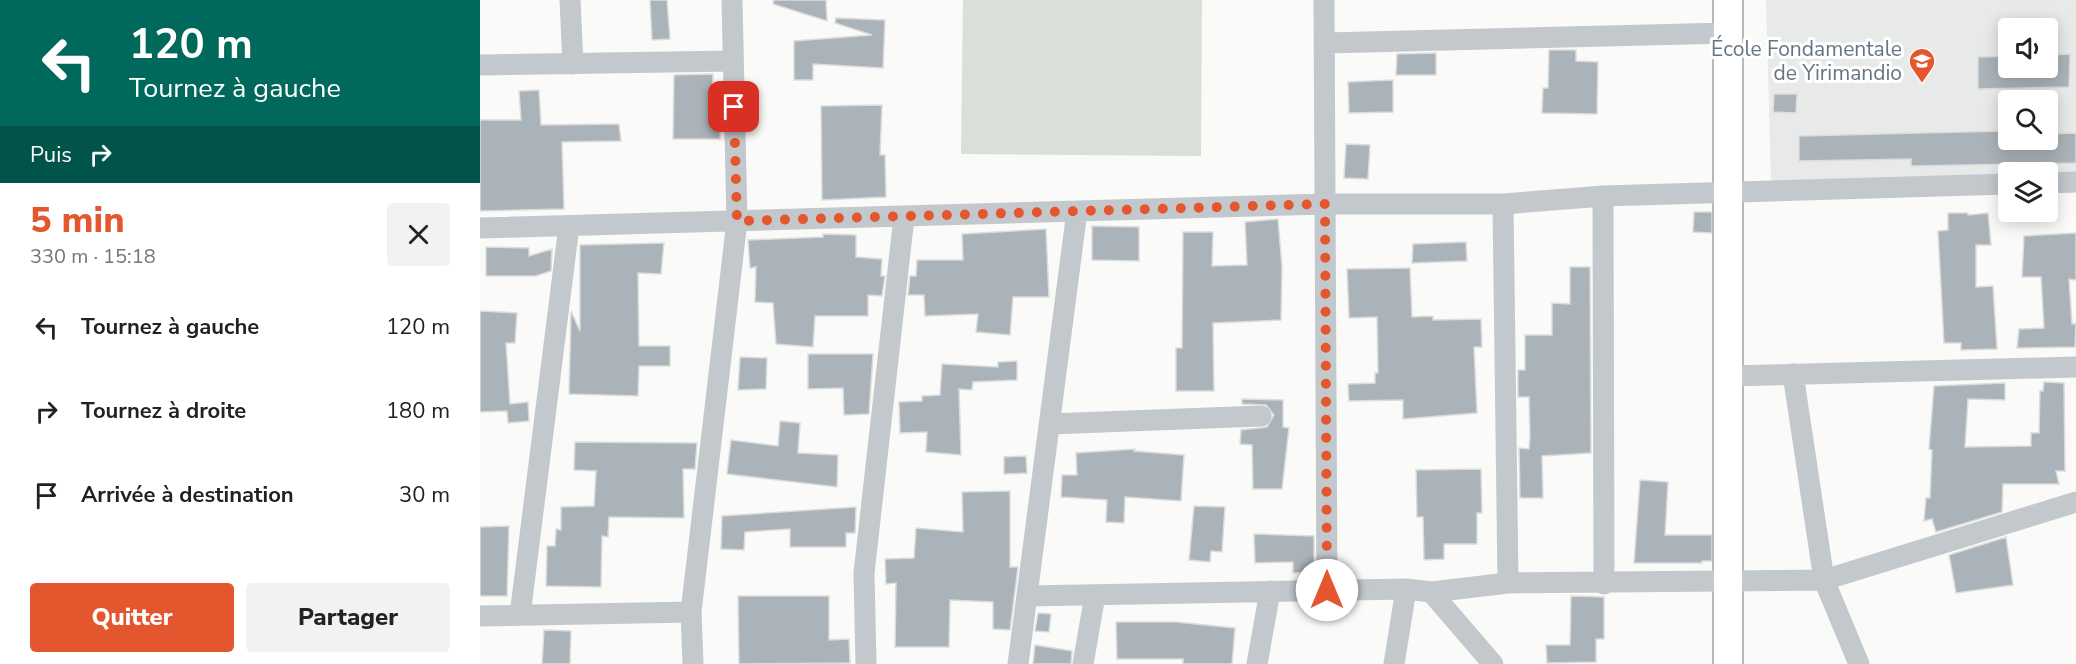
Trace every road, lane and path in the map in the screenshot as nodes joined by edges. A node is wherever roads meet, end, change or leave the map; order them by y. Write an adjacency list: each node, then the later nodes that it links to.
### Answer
1 (570, 0): 8 (street)
2 (732, 0): 7 (street)
3 (1324, 0): 6 (street)
4 (1728, 0): 5 (street)
5 (1728, 33): 6 (street); 13 (street)
6 (1324, 43): 15 (street)
7 (733, 62): 8 (street); 19 (street)
8 (573, 64): 9 (street)
9 (480, 65)
10 (2076, 182): 11 (street)
11 (2058, 183)
12 (1998, 184): 13 (street)
13 (1728, 192): 14 (street); 24 (street)
14 (1603, 196): 16 (street); 31 (street)
15 (1325, 204): 16 (street); 17 (street); 33 (street)
16 (1503, 204): 30 (street)
17 (1077, 211): 18 (street); 26 (street)
18 (904, 216): 19 (street); 42 (street)
19 (737, 221): 20 (street); 38 (street)
20 (569, 226): 21 (street); 39 (street)
21 (480, 228)
22 (2076, 367): 23 (street)
23 (1793, 375): 24 (street); 28 (street)
24 (1728, 376): 29 (street)
25 (1261, 416): 26 (street)
26 (1049, 424): 37 (street)
27 (2076, 502): 28 (street)
28 (1824, 580): 29 (street); 49 (street)
29 (1728, 582): 31 (street); 48 (street)
30 (1508, 583): 31 (street); 35 (street)
31 (1604, 584)
32 (1406, 589): 33 (street); 35 (street); 46 (street)
33 (1327, 590): 34 (street)
34 (1269, 591): 36 (street); 45 (street)
35 (1431, 592): 47 (street)
36 (1095, 595): 37 (street); 44 (street)
37 (1027, 596): 43 (street)
38 (691, 612): 39 (street); 41 (street)
39 (520, 615): 40 (street)
40 (480, 616)
41 (693, 664)
42 (866, 664)
43 (1018, 664)
44 (1083, 664)
45 (1257, 664)
46 (1394, 664)
47 (1493, 664)
48 (1728, 664)
49 (1859, 664)

